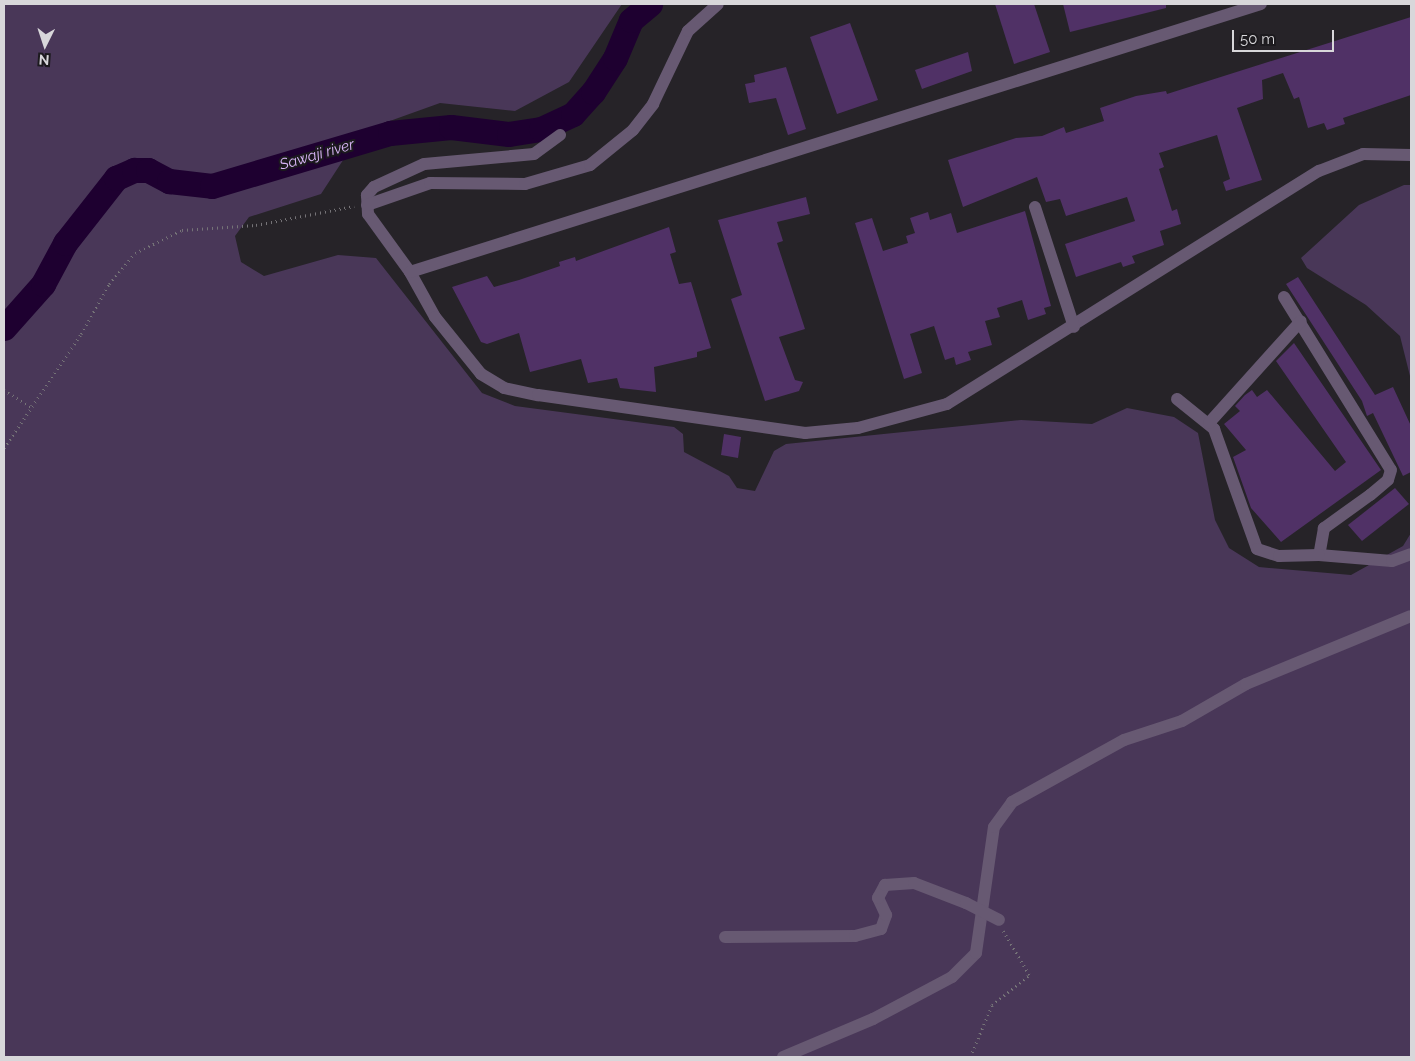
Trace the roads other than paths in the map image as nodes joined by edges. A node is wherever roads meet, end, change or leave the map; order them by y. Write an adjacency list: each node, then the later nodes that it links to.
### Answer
1 (718, 4): 5 (street)
2 (1261, 4): 7 (street)
3 (560, 135): 5 (street)
4 (1411, 155): 10 (street)
5 (367, 205): 7 (street)
6 (1035, 207): 10 (street)
7 (410, 272): 10 (street)
8 (1284, 297): 9 (street)
9 (1301, 322): 12 (street); 14 (street)
10 (1074, 327)
11 (1177, 399): 12 (street)
12 (1209, 423): 14 (street)
13 (1411, 554): 14 (street)
14 (1319, 555)
15 (1411, 616): 18 (street)
16 (998, 920): 17 (street, bridge)
17 (725, 937)
18 (783, 1057)

